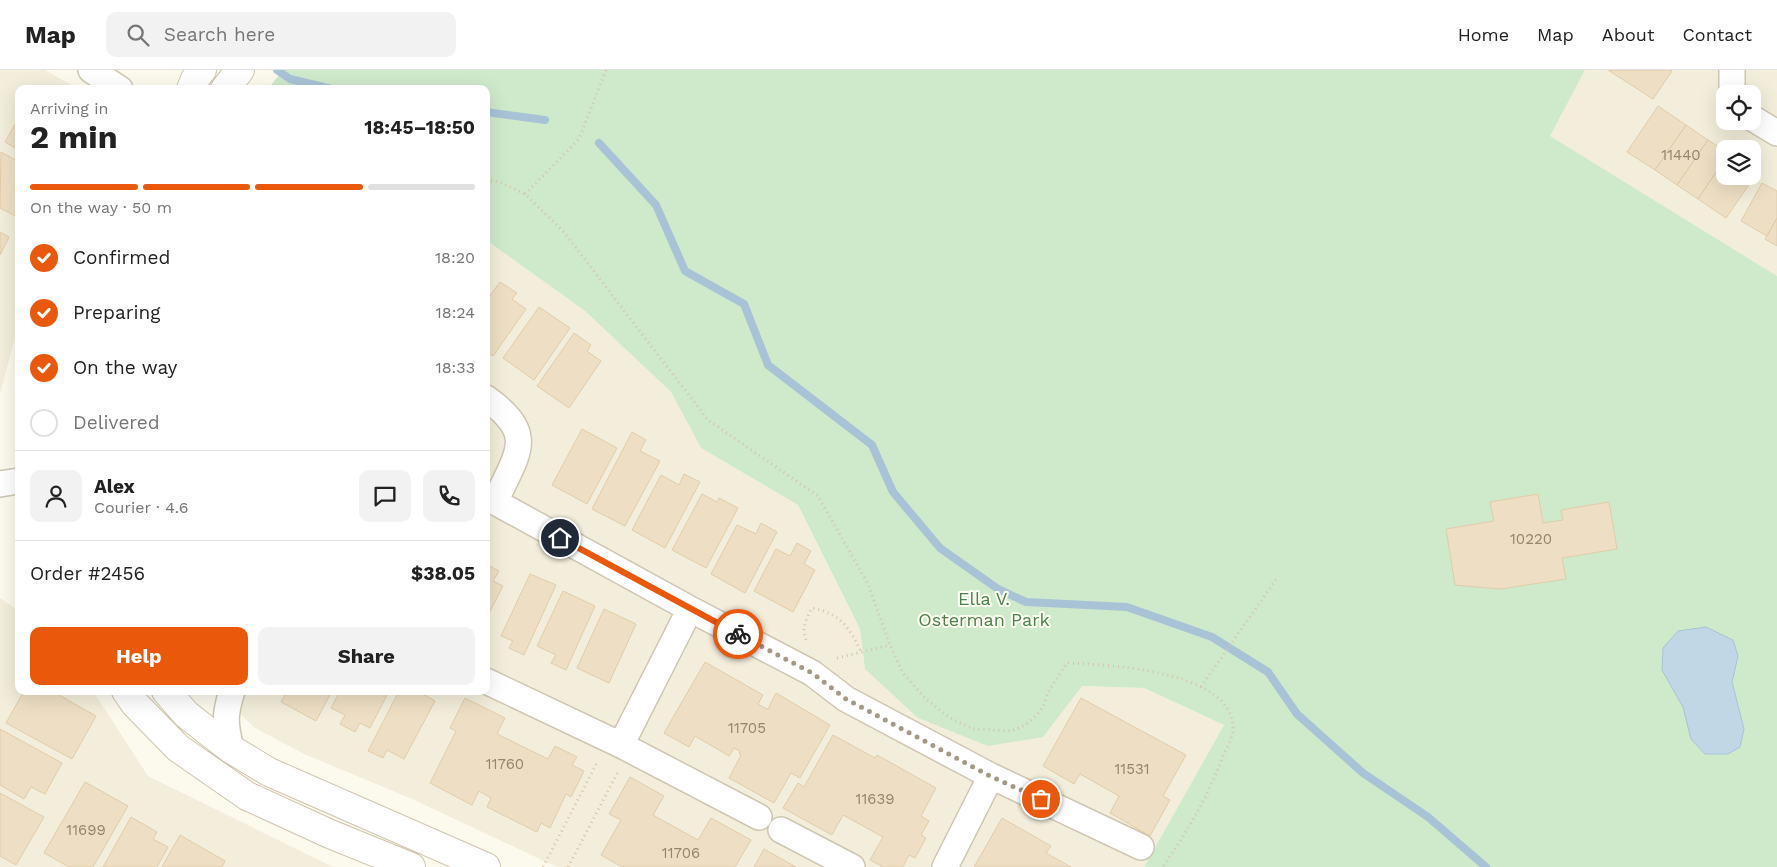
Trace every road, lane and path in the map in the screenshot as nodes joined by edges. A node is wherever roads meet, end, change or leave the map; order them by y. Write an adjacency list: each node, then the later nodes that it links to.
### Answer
1 (91, 70): 6 (street)
2 (202, 70): 7 (street)
3 (240, 70): 8 (street)
4 (606, 70): 13 (path)
5 (1732, 70): 9 (street)
6 (114, 85)
7 (193, 85)
8 (228, 85)
9 (1732, 85)
10 (1761, 123): 11 (street)
11 (1777, 133)
12 (490, 181): 13 (path)
13 (525, 194): 20 (path)
14 (490, 401): 17 (street)
15 (15, 482): 16 (street)
16 (0, 484)
17 (491, 499): 19 (street)
18 (1277, 578): 24 (path)
19 (690, 609): 22 (street); 28 (street)
20 (890, 645): 21 (path); 24 (path)
21 (862, 652): 22 (path); 22 (path)
22 (815, 666): 30 (street)
23 (490, 684): 28 (street)
24 (1201, 687): 40 (path)
25 (129, 695): 34 (street)
26 (169, 695): 29 (street)
27 (231, 695): 29 (street)
28 (621, 745): 31 (street); 36 (path); 37 (path)
29 (231, 749): 35 (street)
30 (990, 776): 33 (street); 39 (street)
31 (758, 817)
32 (781, 830): 38 (street)
33 (1142, 847)
34 (411, 867)
35 (486, 867)
36 (543, 867)
37 (568, 867)
38 (852, 867)
39 (945, 867)
40 (1164, 867)

